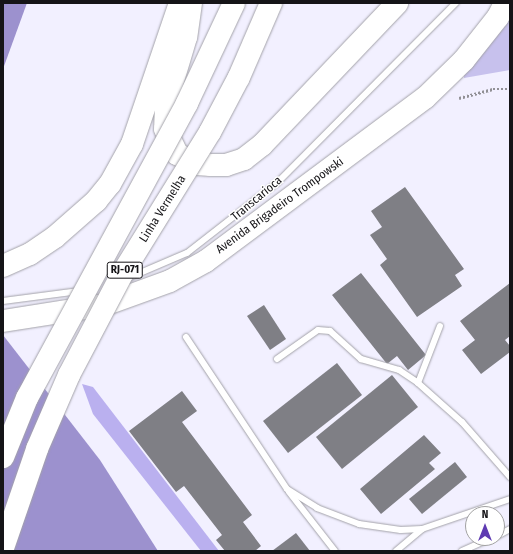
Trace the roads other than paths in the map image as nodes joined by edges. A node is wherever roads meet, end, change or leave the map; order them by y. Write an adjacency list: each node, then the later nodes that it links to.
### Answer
1 (180, 3): 10 (highway)
2 (191, 3): 9 (highway)
3 (234, 3): 18 (highway, RJ-071, bridge)
4 (271, 3): 24 (highway, Linha Vermelha / RJ-071, bridge)
5 (397, 3): 9 (highway)
6 (404, 3): 9 (highway)
7 (456, 3): 11 (lane, Transcarioca)
8 (504, 8): 13 (highway, Avenida Brigadeiro Trompowski)
9 (378, 25)
10 (3, 266)
11 (111, 283)
12 (97, 287): 13 (lane)
13 (9, 310)
14 (440, 326): 17 (lane)
15 (186, 338): 20 (lane)
16 (277, 359): 17 (lane)
17 (418, 383): 19 (lane)
18 (3, 457)
19 (510, 477)
20 (287, 489): 22 (lane); 25 (lane)
21 (510, 499): 22 (lane)
22 (422, 528): 26 (lane)
23 (474, 546): 27 (lane)
24 (3, 548)
25 (334, 551)
26 (396, 551)
27 (462, 551)

